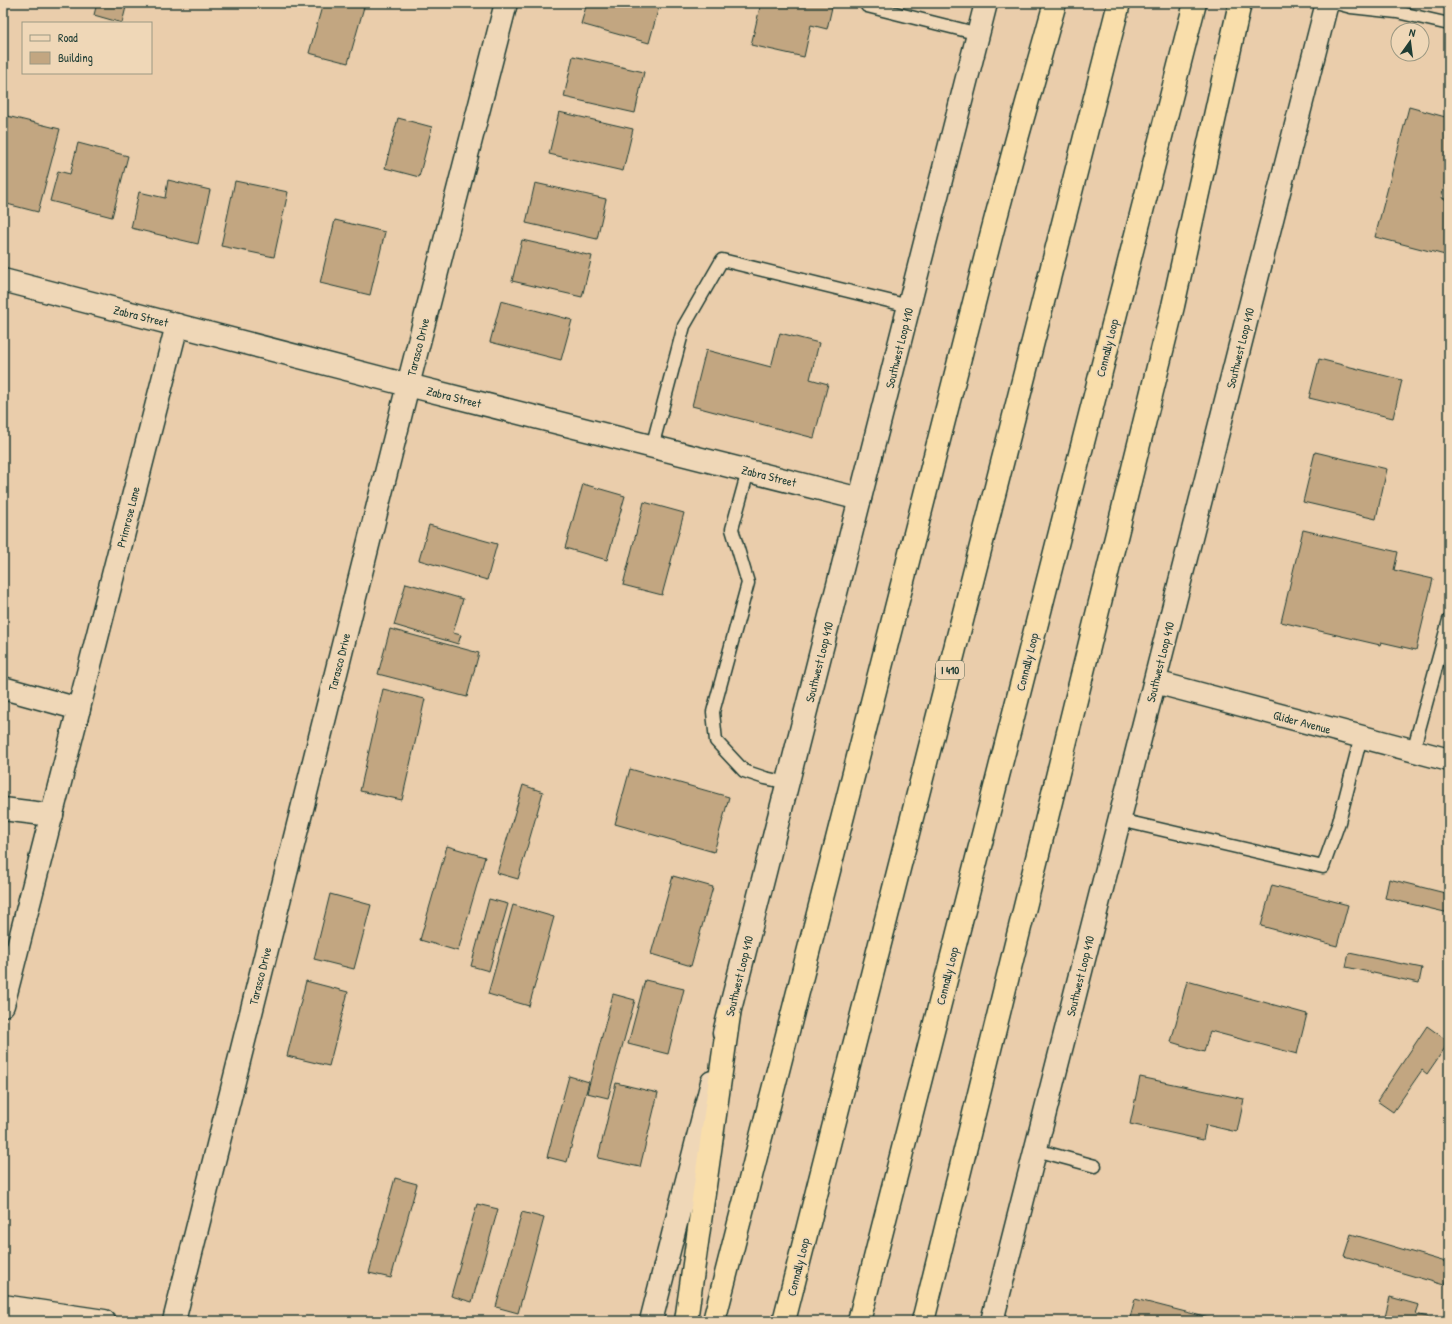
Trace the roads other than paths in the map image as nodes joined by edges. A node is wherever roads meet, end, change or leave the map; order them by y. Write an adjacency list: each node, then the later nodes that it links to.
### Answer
1 (506, 3): 15 (street, Tarasco Drive)
2 (986, 3): 11 (street, Southwest Loop 410)
3 (1055, 3): 39 (highway)
4 (1119, 3): 40 (highway, Connally Loop / I 410)
5 (1195, 3): 41 (highway, Connally Loop)
6 (1240, 3): 42 (highway)
7 (1327, 3): 20 (street, Southwest Loop 410)
8 (1336, 3): 10 (lane)
9 (866, 6): 11 (lane)
10 (1449, 24)
11 (979, 34): 13 (street, Southwest Loop 410)
12 (3, 280): 14 (street, Zabra Street)
13 (909, 306): 16 (lane); 18 (street, Southwest Loop 410)
14 (177, 325): 15 (street, Zabra Street); 22 (street, Primrose Lane)
15 (408, 385): 16 (street, Zabra Street); 36 (street, Tarasco Drive)
16 (652, 447): 17 (street, Zabra Street)
17 (748, 471): 18 (street, Zabra Street); 26 (lane)
18 (860, 499): 26 (street, Southwest Loop 410)
19 (1449, 620): 24 (lane)
20 (1155, 682): 23 (street, Glider Avenue); 29 (street, Southwest Loop 410)
21 (3, 688): 22 (street)
22 (79, 708): 28 (street, Primrose Lane)
23 (1361, 738): 24 (street, Glider Avenue); 29 (lane)
24 (1413, 751): 25 (street, Glider Avenue)
25 (1449, 760)
26 (788, 783): 31 (street, Southwest Loop 410)
27 (3, 809): 28 (street)
28 (52, 815): 30 (street, Primrose Lane)
29 (1120, 820): 32 (street, Southwest Loop 410)
30 (3, 1005)
31 (729, 1015): 37 (street, Southwest Loop 410); 38 (highway)
32 (1036, 1150): 33 (lane); 43 (street, Southwest Loop 410)
33 (1095, 1166)
34 (3, 1306): 35 (street)
35 (104, 1321)
36 (174, 1321)
37 (650, 1321)
38 (686, 1321)
39 (714, 1321)
40 (784, 1321)
41 (859, 1321)
42 (923, 1321)
43 (992, 1321)

